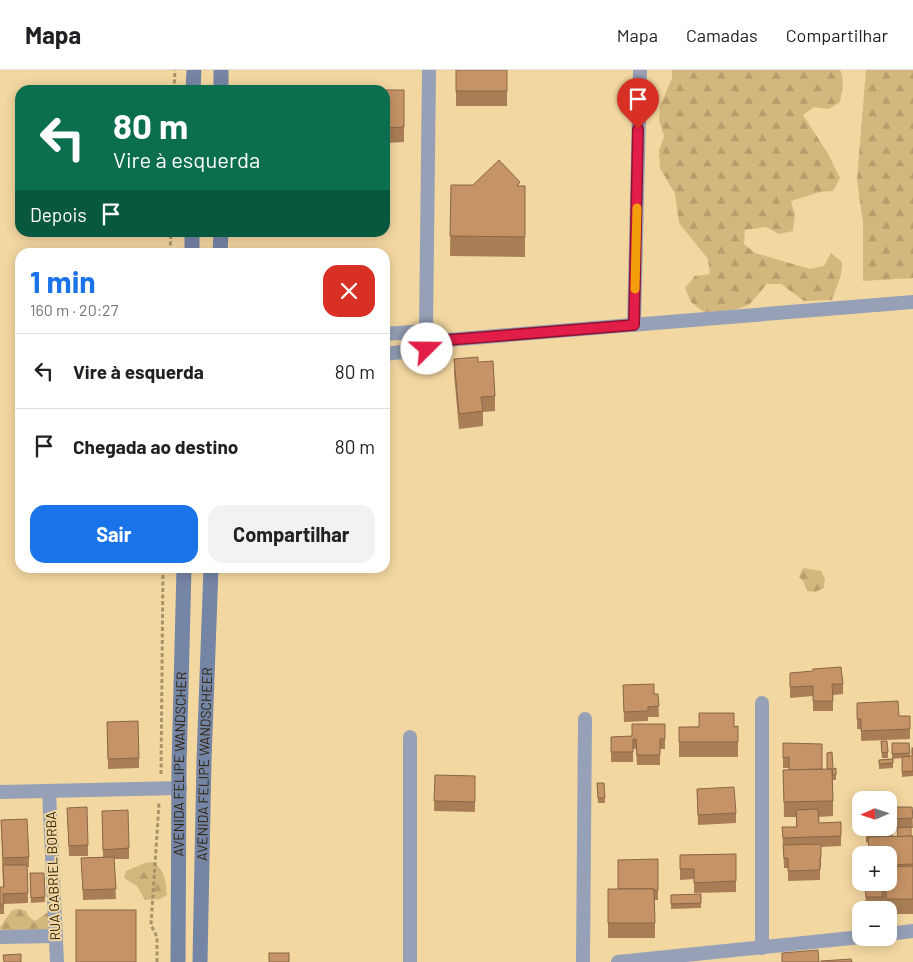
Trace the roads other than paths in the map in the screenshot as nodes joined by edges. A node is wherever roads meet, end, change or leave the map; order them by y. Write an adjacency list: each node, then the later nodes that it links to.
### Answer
1 (194, 70): 5 (main road)
2 (221, 70): 6 (main road)
3 (429, 70): 9 (street)
4 (640, 70): 8 (street)
5 (193, 85)
6 (221, 85)
7 (913, 302): 8 (street)
8 (634, 325): 11 (street)
9 (426, 331): 10 (street); 11 (street); 12 (street)
10 (390, 334)
11 (447, 340): 12 (street)
12 (427, 349): 13 (street)
13 (390, 353)
14 (184, 573): 19 (main road, AVENIDA FELIPE WANDSCHER)
15 (211, 573): 30 (main road, AVENIDA FELIPE WANDSCHEER)
16 (762, 703): 27 (street)
17 (584, 719): 32 (street)
18 (410, 737): 31 (street)
19 (180, 788): 20 (street); 29 (main road, AVENIDA FELIPE WANDSCHER)
20 (49, 791): 21 (street); 24 (street, RUA GABRIEL BORBA)
21 (0, 792)
22 (913, 931): 23 (street)
23 (897, 933)
24 (56, 936): 25 (street); 28 (street, RUA GABRIEL BORBA)
25 (0, 938)
26 (852, 938): 27 (street)
27 (762, 948): 33 (street)
28 (57, 962)
29 (178, 962)
30 (200, 962)
31 (410, 962)
32 (583, 962)
33 (618, 962)

